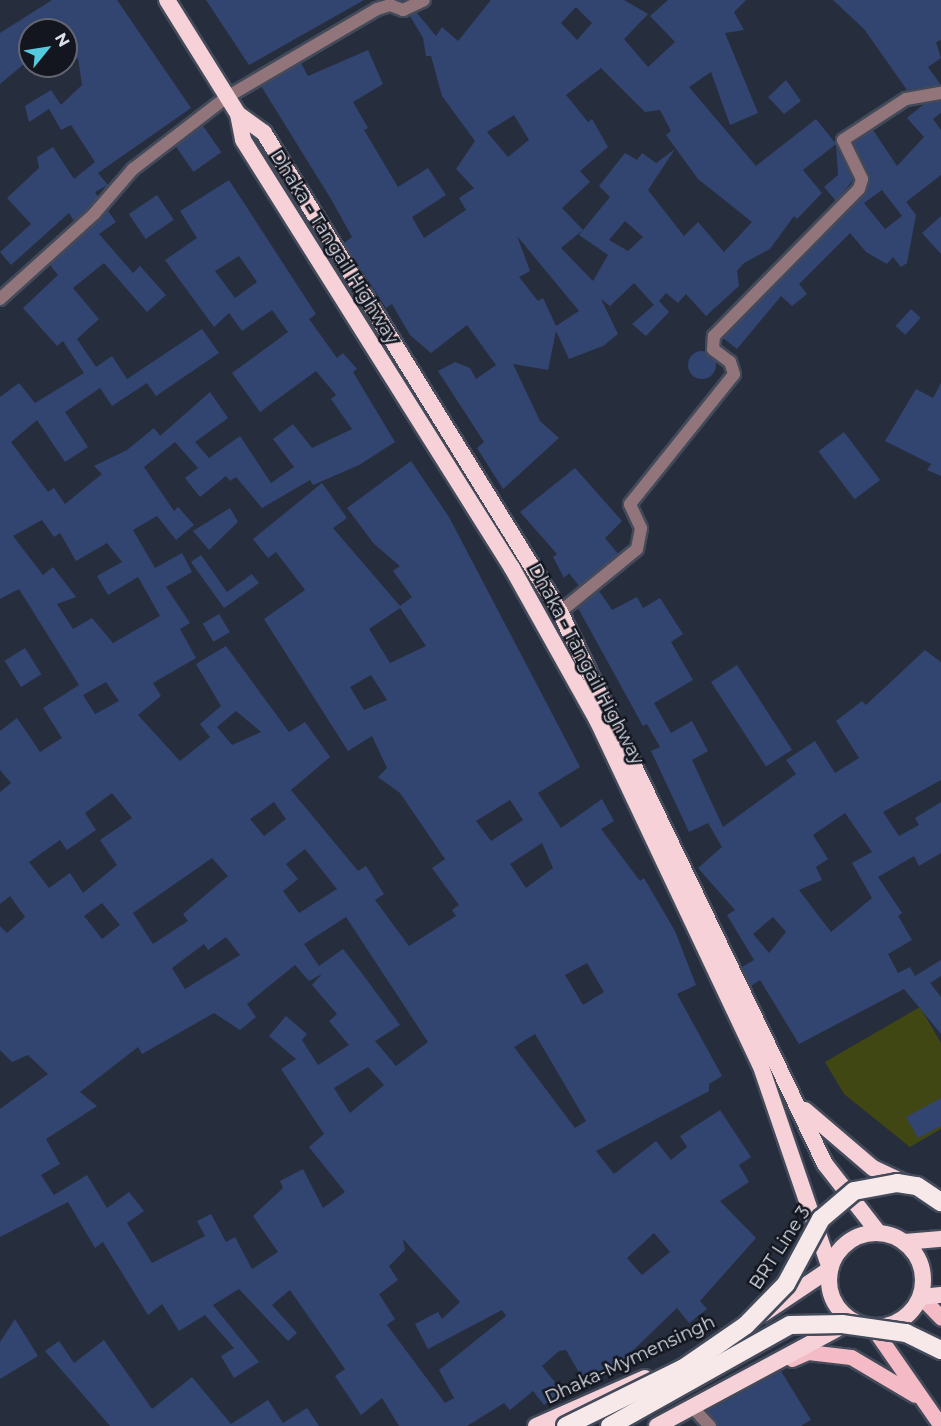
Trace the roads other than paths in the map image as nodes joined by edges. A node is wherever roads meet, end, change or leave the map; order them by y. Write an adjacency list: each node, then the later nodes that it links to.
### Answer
1 (167, 0): 4 (highway, Dhaka - Tangail Highway)
2 (424, 0): 4 (street)
3 (941, 93): 7 (street)
4 (227, 97): 5 (highway, Dhaka - Tangail Highway); 6 (street)
5 (238, 114): 7 (highway, Dhaka - Tangail Highway); 14 (highway, Dhaka - Tangail Highway)
6 (0, 299)
7 (560, 612): 8 (highway, Dhaka - Tangail Highway)
8 (797, 1103): 9 (highway); 11 (highway, Dhaka - Tangail Highway)
9 (941, 1193)
10 (941, 1202): 25 (highway, BRT Line 3, bridge)
11 (878, 1232): 13 (highway); 14 (highway, Dhaka-Mymensingh)
12 (941, 1239): 13 (highway)
13 (905, 1242): 16 (highway)
14 (830, 1269): 18 (highway); 24 (highway, Dhaka-Mymensingh)
15 (941, 1295): 16 (highway)
16 (921, 1297): 17 (main road); 19 (highway)
17 (941, 1318)
18 (852, 1321): 19 (highway); 21 (highway)
19 (873, 1328): 22 (main road)
20 (941, 1350): 26 (highway, bridge)
21 (759, 1372): 22 (main road); 23 (highway)
22 (915, 1395): 29 (main road)
23 (693, 1408): 27 (highway); 28 (street)
24 (536, 1426)
25 (566, 1426)
26 (610, 1426)
27 (657, 1426)
28 (710, 1426)
29 (941, 1426)

